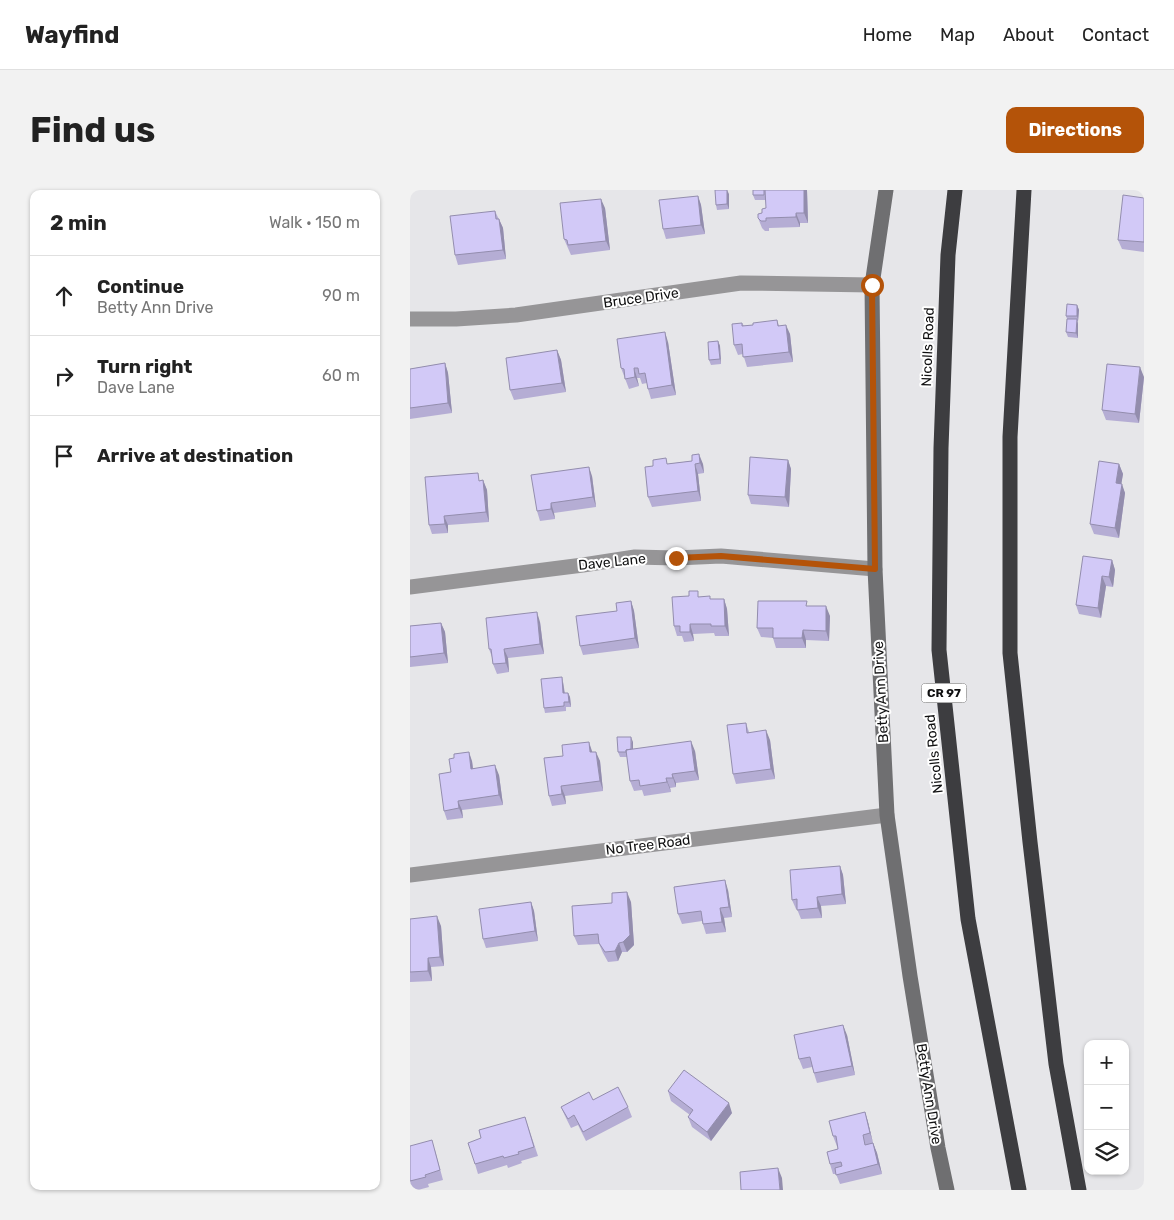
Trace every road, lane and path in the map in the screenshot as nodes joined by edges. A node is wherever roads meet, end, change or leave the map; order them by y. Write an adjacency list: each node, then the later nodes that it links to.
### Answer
1 (886, 190): 4 (street, Betty Ann Drive)
2 (955, 190): 11 (highway, Nicolls Road / CR 97)
3 (1024, 190): 12 (highway)
4 (872, 285): 5 (street, Bruce Drive); 6 (street, Betty Ann Drive)
5 (410, 319)
6 (875, 569): 7 (street, Dave Lane); 8 (street, Betty Ann Drive)
7 (410, 588)
8 (887, 815): 9 (street, No Tree Road); 10 (street, Betty Ann Drive)
9 (410, 875)
10 (947, 1190)
11 (1018, 1190)
12 (1079, 1190)

